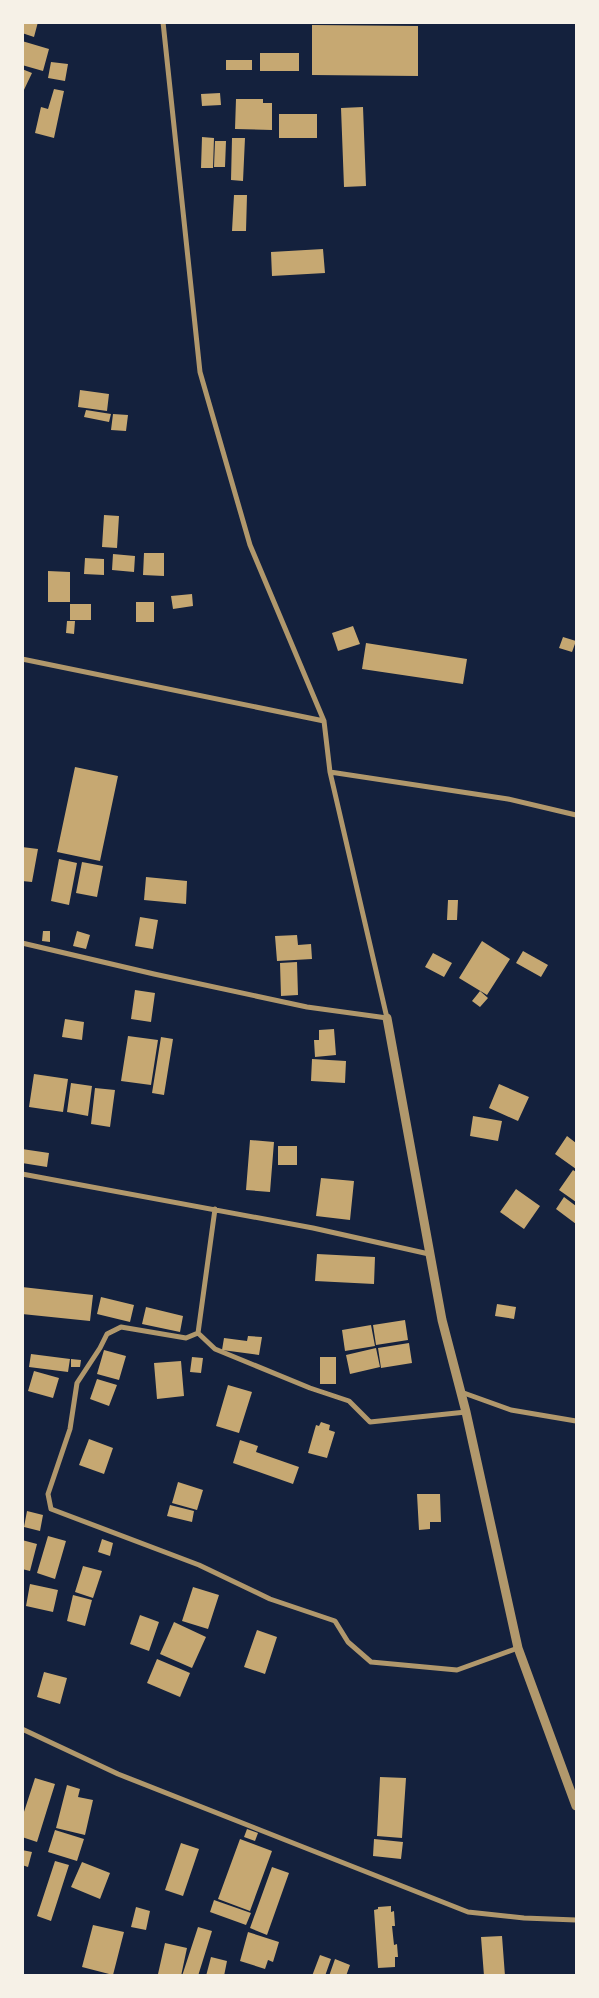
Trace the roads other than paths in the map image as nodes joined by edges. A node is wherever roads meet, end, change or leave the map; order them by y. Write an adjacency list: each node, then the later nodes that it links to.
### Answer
1 (163, 22): 3 (street)
2 (22, 658): 3 (street)
3 (324, 721): 4 (street)
4 (330, 772): 5 (street); 7 (street)
5 (576, 815)
6 (22, 943): 7 (street)
7 (388, 1018): 10 (street)
8 (22, 1174): 9 (street)
9 (215, 1209): 10 (street); 11 (street)
10 (429, 1254): 12 (street)
11 (198, 1334): 13 (street); 15 (street)
12 (460, 1391): 13 (street); 14 (street)
13 (466, 1412): 15 (street)
14 (576, 1421)
15 (518, 1648): 17 (street)
16 (22, 1729): 18 (street)
17 (576, 1806)
18 (576, 1920)

